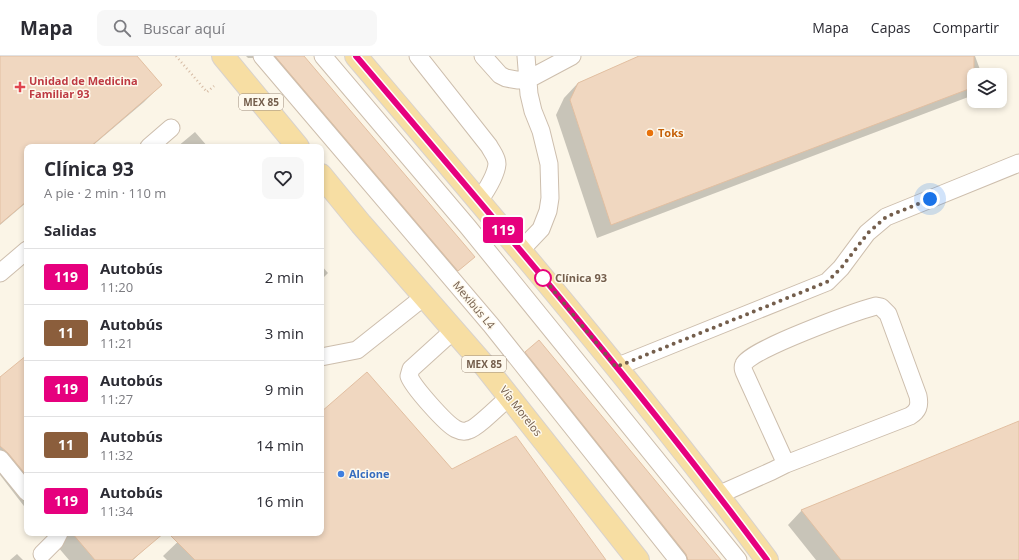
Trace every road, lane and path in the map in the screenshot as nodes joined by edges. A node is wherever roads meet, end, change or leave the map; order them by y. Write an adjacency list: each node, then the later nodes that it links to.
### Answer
1 (223, 56): 12 (main road, MEX 85)
2 (262, 56): 31 (lane, Mexibús L4)
3 (324, 56): 32 (lane)
4 (356, 56): 15 (main road)
5 (418, 56): 15 (lane)
6 (483, 56): 9 (lane)
7 (526, 56): 9 (lane)
8 (572, 56): 9 (lane)
9 (527, 80): 16 (lane)
10 (171, 128): 11 (lane)
11 (152, 144)
12 (296, 144)
13 (1019, 163): 22 (lane)
14 (324, 178): 19 (main road, Vía Morelos / MEX 85)
15 (479, 201): 16 (main road)
16 (520, 250): 22 (main road)
17 (24, 253): 18 (lane)
18 (0, 273)
19 (425, 296): 20 (main road, Vía Morelos / MEX 85); 21 (lane)
20 (454, 330): 23 (main road, Vía Morelos / MEX 85); 23 (lane)
21 (324, 356)
22 (616, 367): 27 (main road)
23 (509, 397): 30 (main road, Vía Morelos / MEX 85)
24 (0, 459): 26 (lane)
25 (786, 464): 25 (lane); 27 (lane)
26 (24, 488)
27 (718, 495): 33 (main road)
28 (58, 536): 29 (lane)
29 (42, 554)
30 (638, 560)
31 (678, 560)
32 (738, 560)
33 (767, 560)

